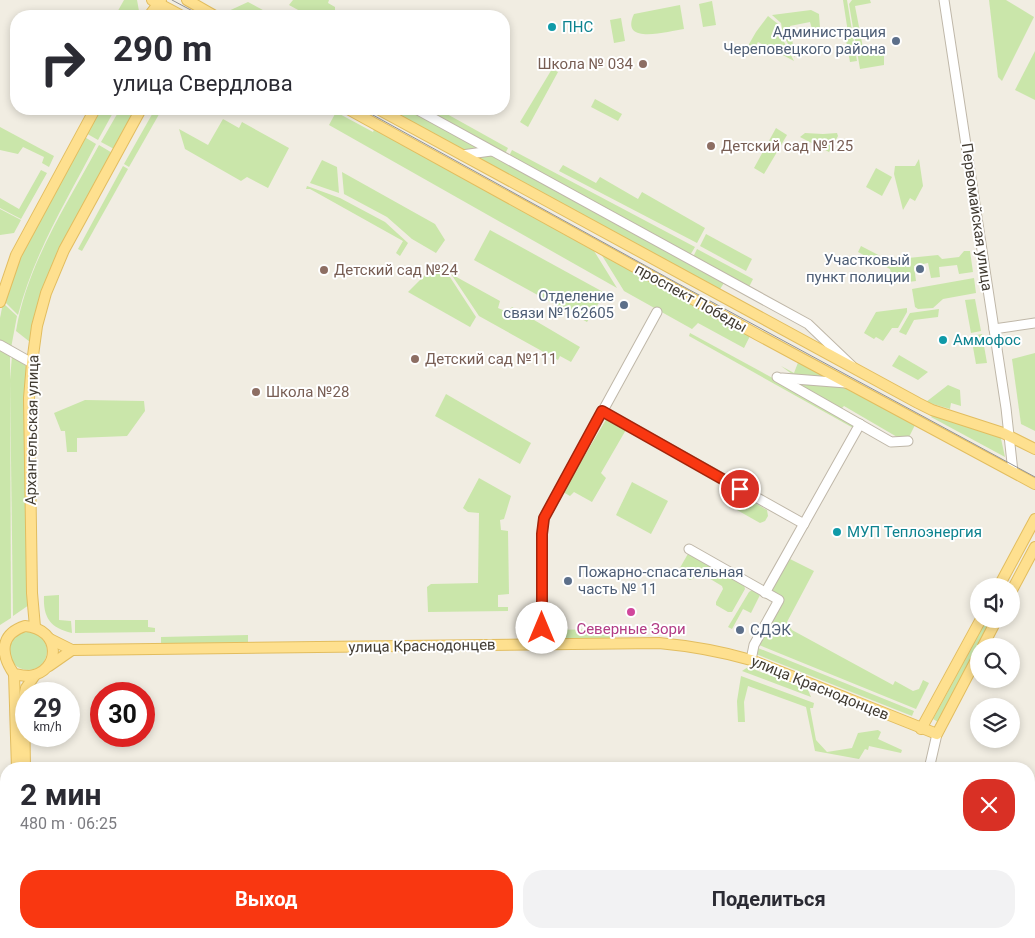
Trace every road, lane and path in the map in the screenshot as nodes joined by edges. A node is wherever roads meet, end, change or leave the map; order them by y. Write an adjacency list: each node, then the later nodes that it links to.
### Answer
1 (187, 0): 5 (main road)
2 (944, 0): 16 (street, Первомайская улица)
3 (157, 1): 4 (main road)
4 (170, 10)
5 (204, 10)
6 (91, 115): 13 (main road)
7 (137, 115): 18 (main road, Архангельская улица)
8 (359, 115): 21 (main road, проспект Победы)
9 (389, 115): 12 (main road, проспект Победы)
10 (427, 115): 11 (street)
11 (491, 151): 12 (street); 19 (street)
12 (462, 155): 19 (main road, проспект Победы)
13 (0, 302)
14 (657, 312): 23 (street)
15 (1035, 323): 16 (street)
16 (994, 329): 25 (street, Первомайская улица)
17 (0, 345): 18 (street)
18 (32, 363): 37 (main road, Архангельская улица)
19 (856, 370): 25 (main road, проспект Победы)
20 (824, 381): 21 (street); 22 (street); 22 (street)
21 (847, 383): 28 (main road, проспект Победы)
22 (816, 399): 24 (street)
23 (602, 411): 31 (street); 41 (street)
24 (860, 424): 26 (street); 31 (street)
25 (1008, 435): 27 (main road, проспект Победы); 28 (street, Первомайская улица)
26 (908, 441)
27 (1035, 449)
28 (1013, 472): 29 (main road, проспект Победы)
29 (1035, 484)
30 (1035, 519): 34 (main road)
31 (804, 524): 36 (street)
32 (1035, 547): 35 (main road)
33 (689, 549): 36 (street)
34 (1003, 578)
35 (1018, 578)
36 (765, 593): 44 (street)
37 (35, 627): 39 (main road); 40 (main road)
38 (976, 628): 49 (main road)
39 (50, 639): 42 (main road, улица Краснодонцев); 45 (main road)
40 (1, 645): 43 (main road)
41 (542, 645): 42 (main road, улица Краснодонцев); 44 (main road, улица Краснодонцев)
42 (72, 650): 45 (main road)
43 (2, 660): 47 (main road)
44 (751, 660): 49 (main road, улица Краснодонцев)
45 (48, 666): 48 (main road)
46 (970, 671): 50 (main road)
47 (14, 674): 48 (main road); 51 (main road)
48 (35, 674): 52 (main road)
49 (921, 729): 50 (main road, улица Краснодонцев)
50 (937, 734): 53 (street)
51 (17, 762)
52 (25, 762)
53 (931, 762)

